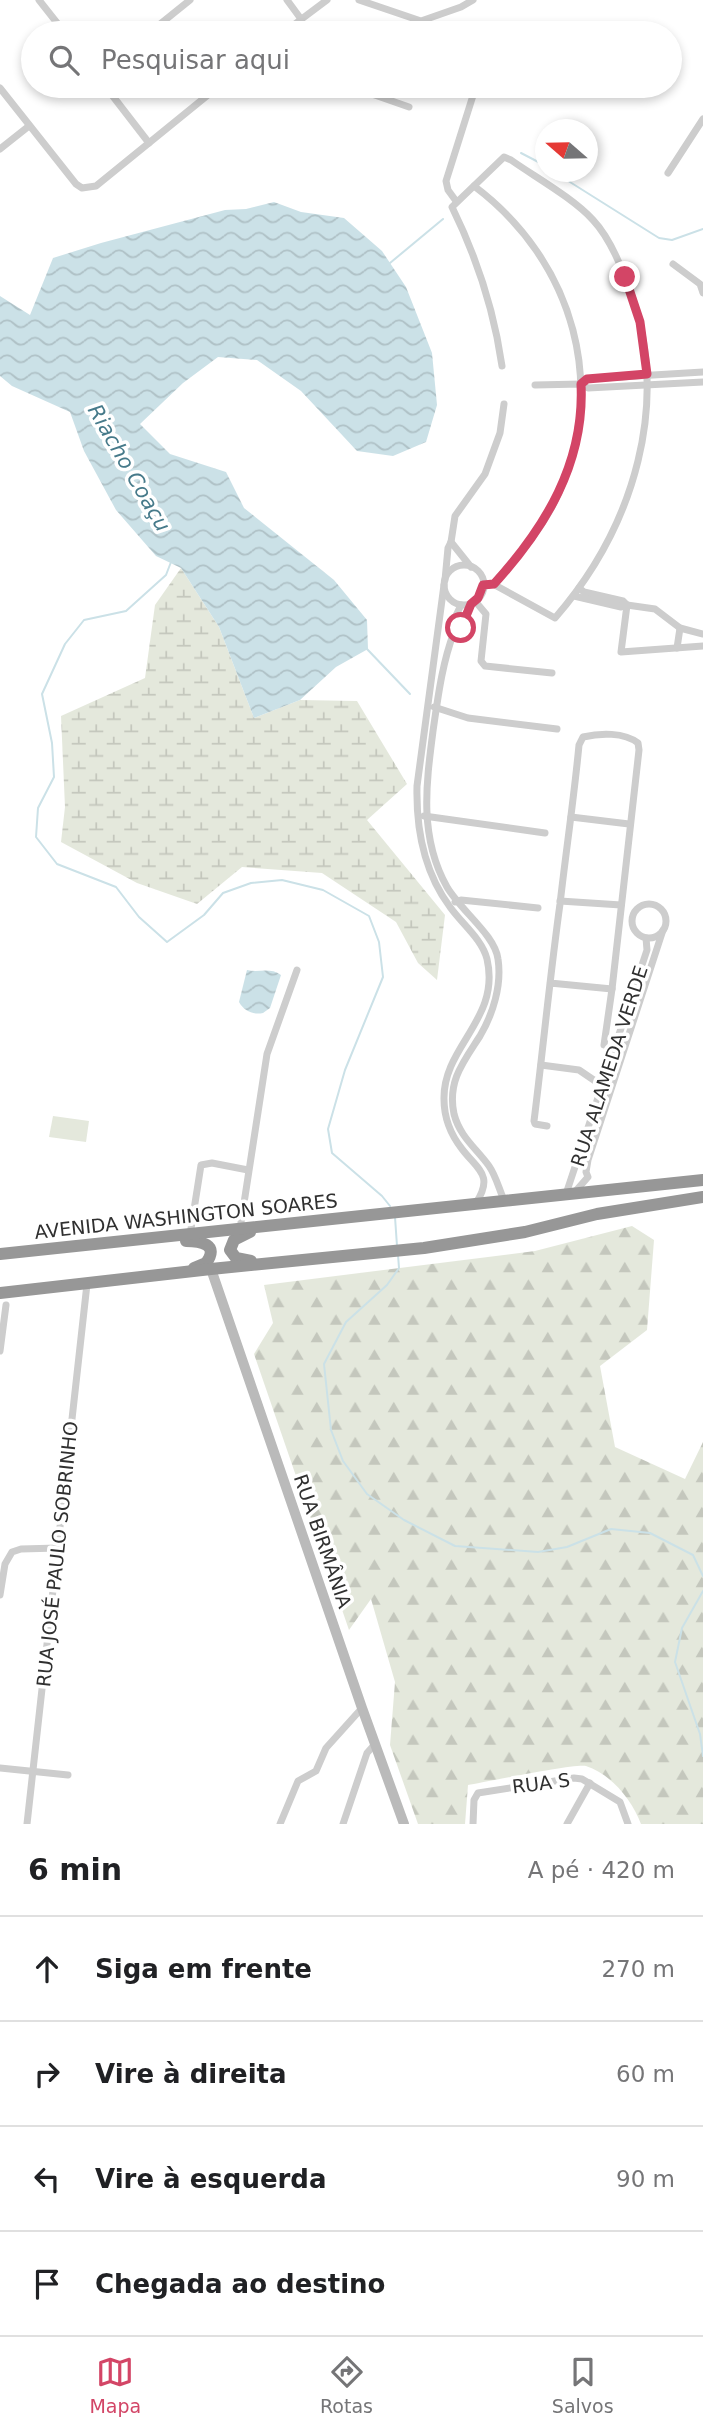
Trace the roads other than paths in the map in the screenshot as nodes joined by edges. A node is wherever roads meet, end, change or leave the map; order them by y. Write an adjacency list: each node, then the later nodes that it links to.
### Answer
1 (190, 0): 9 (street)
2 (287, 0): 7 (street)
3 (327, 0): 7 (street)
4 (359, 0): 5 (street)
5 (473, 0)
6 (44, 2): 8 (street)
7 (301, 19): 10 (street)
8 (57, 21)
9 (164, 21)
10 (298, 21)
11 (0, 88): 18 (street)
12 (114, 98): 19 (street)
13 (204, 98): 19 (street)
14 (383, 98): 16 (street)
15 (472, 98): 23 (street)
16 (409, 107)
17 (703, 119): 21 (street)
18 (29, 126): 19 (street); 20 (street)
19 (149, 143)
20 (0, 149)
21 (668, 173)
22 (474, 186): 23 (street); 28 (street); 30 (street)
23 (456, 201): 26 (street)
24 (673, 264): 25 (street)
25 (703, 293)
26 (502, 366)
27 (703, 372): 28 (street)
28 (647, 374): 30 (street); 31 (street)
29 (703, 382): 31 (street)
30 (581, 384): 31 (street); 32 (street); 37 (street)
31 (647, 384): 39 (street)
32 (535, 386)
33 (504, 404): 34 (street)
34 (451, 542): 35 (street); 36 (street)
35 (471, 566): 36 (street); 38 (street)
36 (444, 583): 43 (street); 44 (street)
37 (494, 584): 38 (street); 40 (street)
38 (483, 585): 42 (street)
39 (579, 588): 40 (street); 41 (street)
40 (574, 596): 41 (street)
41 (627, 604): 45 (street); 50 (street)
42 (471, 606): 44 (street); 48 (street); 51 (street)
43 (440, 607): 44 (street); 47 (street)
44 (459, 608): 48 (street)
45 (680, 628): 46 (street); 50 (street)
46 (703, 634)
47 (437, 636): 48 (street); 52 (street)
48 (453, 636): 52 (street)
49 (703, 646): 50 (street)
50 (677, 649)
51 (552, 673)
52 (432, 706): 53 (street); 54 (street)
53 (557, 729)
54 (421, 816): 57 (street); 59 (street)
55 (571, 817): 56 (street); 56 (street); 58 (street)
56 (629, 824): 60 (street)
57 (545, 832)
58 (560, 901): 60 (street); 73 (street)
59 (453, 904): 61 (street); 63 (street); 65 (street)
60 (621, 905): 74 (street)
61 (538, 908)
62 (663, 930): 64 (street); 64 (street); 78 (street, RUA ALAMEDA VERDE)
63 (484, 931): 65 (street); 66 (street)
64 (646, 937): 77 (street, RUA ALAMEDA VERDE)
65 (476, 938): 67 (street)
66 (492, 941): 67 (street); 68 (street)
67 (482, 948): 69 (street)
68 (499, 963): 69 (street); 72 (street)
69 (488, 964): 71 (street)
70 (297, 970): 80 (street)
71 (488, 980): 72 (street); 85 (street)
72 (498, 981): 84 (street)
73 (550, 983): 74 (street); 76 (street)
74 (612, 989): 75 (street)
75 (604, 1045)
76 (541, 1065): 77 (street); 79 (street)
77 (602, 1086): 78 (street); 82 (street, RUA ALAMEDA VERDE)
78 (612, 1090): 82 (street, RUA ALAMEDA VERDE)
79 (547, 1126)
80 (248, 1170): 87 (street); 88 (street)
81 (703, 1180): 82 (highway, AVENIDA WASHINGTON SOARES)
82 (570, 1193): 84 (highway, AVENIDA WASHINGTON SOARES)
83 (703, 1197): 91 (highway)
84 (504, 1200): 85 (highway, AVENIDA WASHINGTON SOARES)
85 (476, 1203): 86 (highway, AVENIDA WASHINGTON SOARES)
86 (264, 1227): 87 (highway, AVENIDA WASHINGTON SOARES); 91 (highway)
87 (240, 1229): 88 (highway, AVENIDA WASHINGTON SOARES)
88 (190, 1235): 89 (highway, AVENIDA WASHINGTON SOARES)
89 (172, 1237): 90 (highway, AVENIDA WASHINGTON SOARES); 93 (highway)
90 (0, 1254)
91 (266, 1264): 92 (highway)
92 (211, 1269): 93 (highway); 99 (street, RUA BIRMÂNIA)
93 (177, 1273): 94 (highway)
94 (87, 1284): 95 (highway); 97 (street, RUA JOSÉ PAULO SOBRINHO)
95 (3, 1299): 96 (street)
96 (0, 1351)
97 (58, 1548): 98 (street); 102 (street, RUA JOSÉ PAULO SOBRINHO)
98 (0, 1595)
99 (362, 1708): 100 (street, RUA BIRMÂNIA); 106 (street)
100 (375, 1744): 107 (street); 108 (street, RUA BIRMÂNIA)
101 (0, 1768): 102 (street)
102 (33, 1771): 103 (street); 105 (street, RUA JOSÉ PAULO SOBRINHO)
103 (68, 1775)
104 (590, 1783): 109 (street, RUA S); 110 (street); 111 (street, RUA S)
105 (27, 1824)
106 (280, 1824)
107 (343, 1824)
108 (404, 1824)
109 (473, 1824)
110 (566, 1824)
111 (628, 1824)

